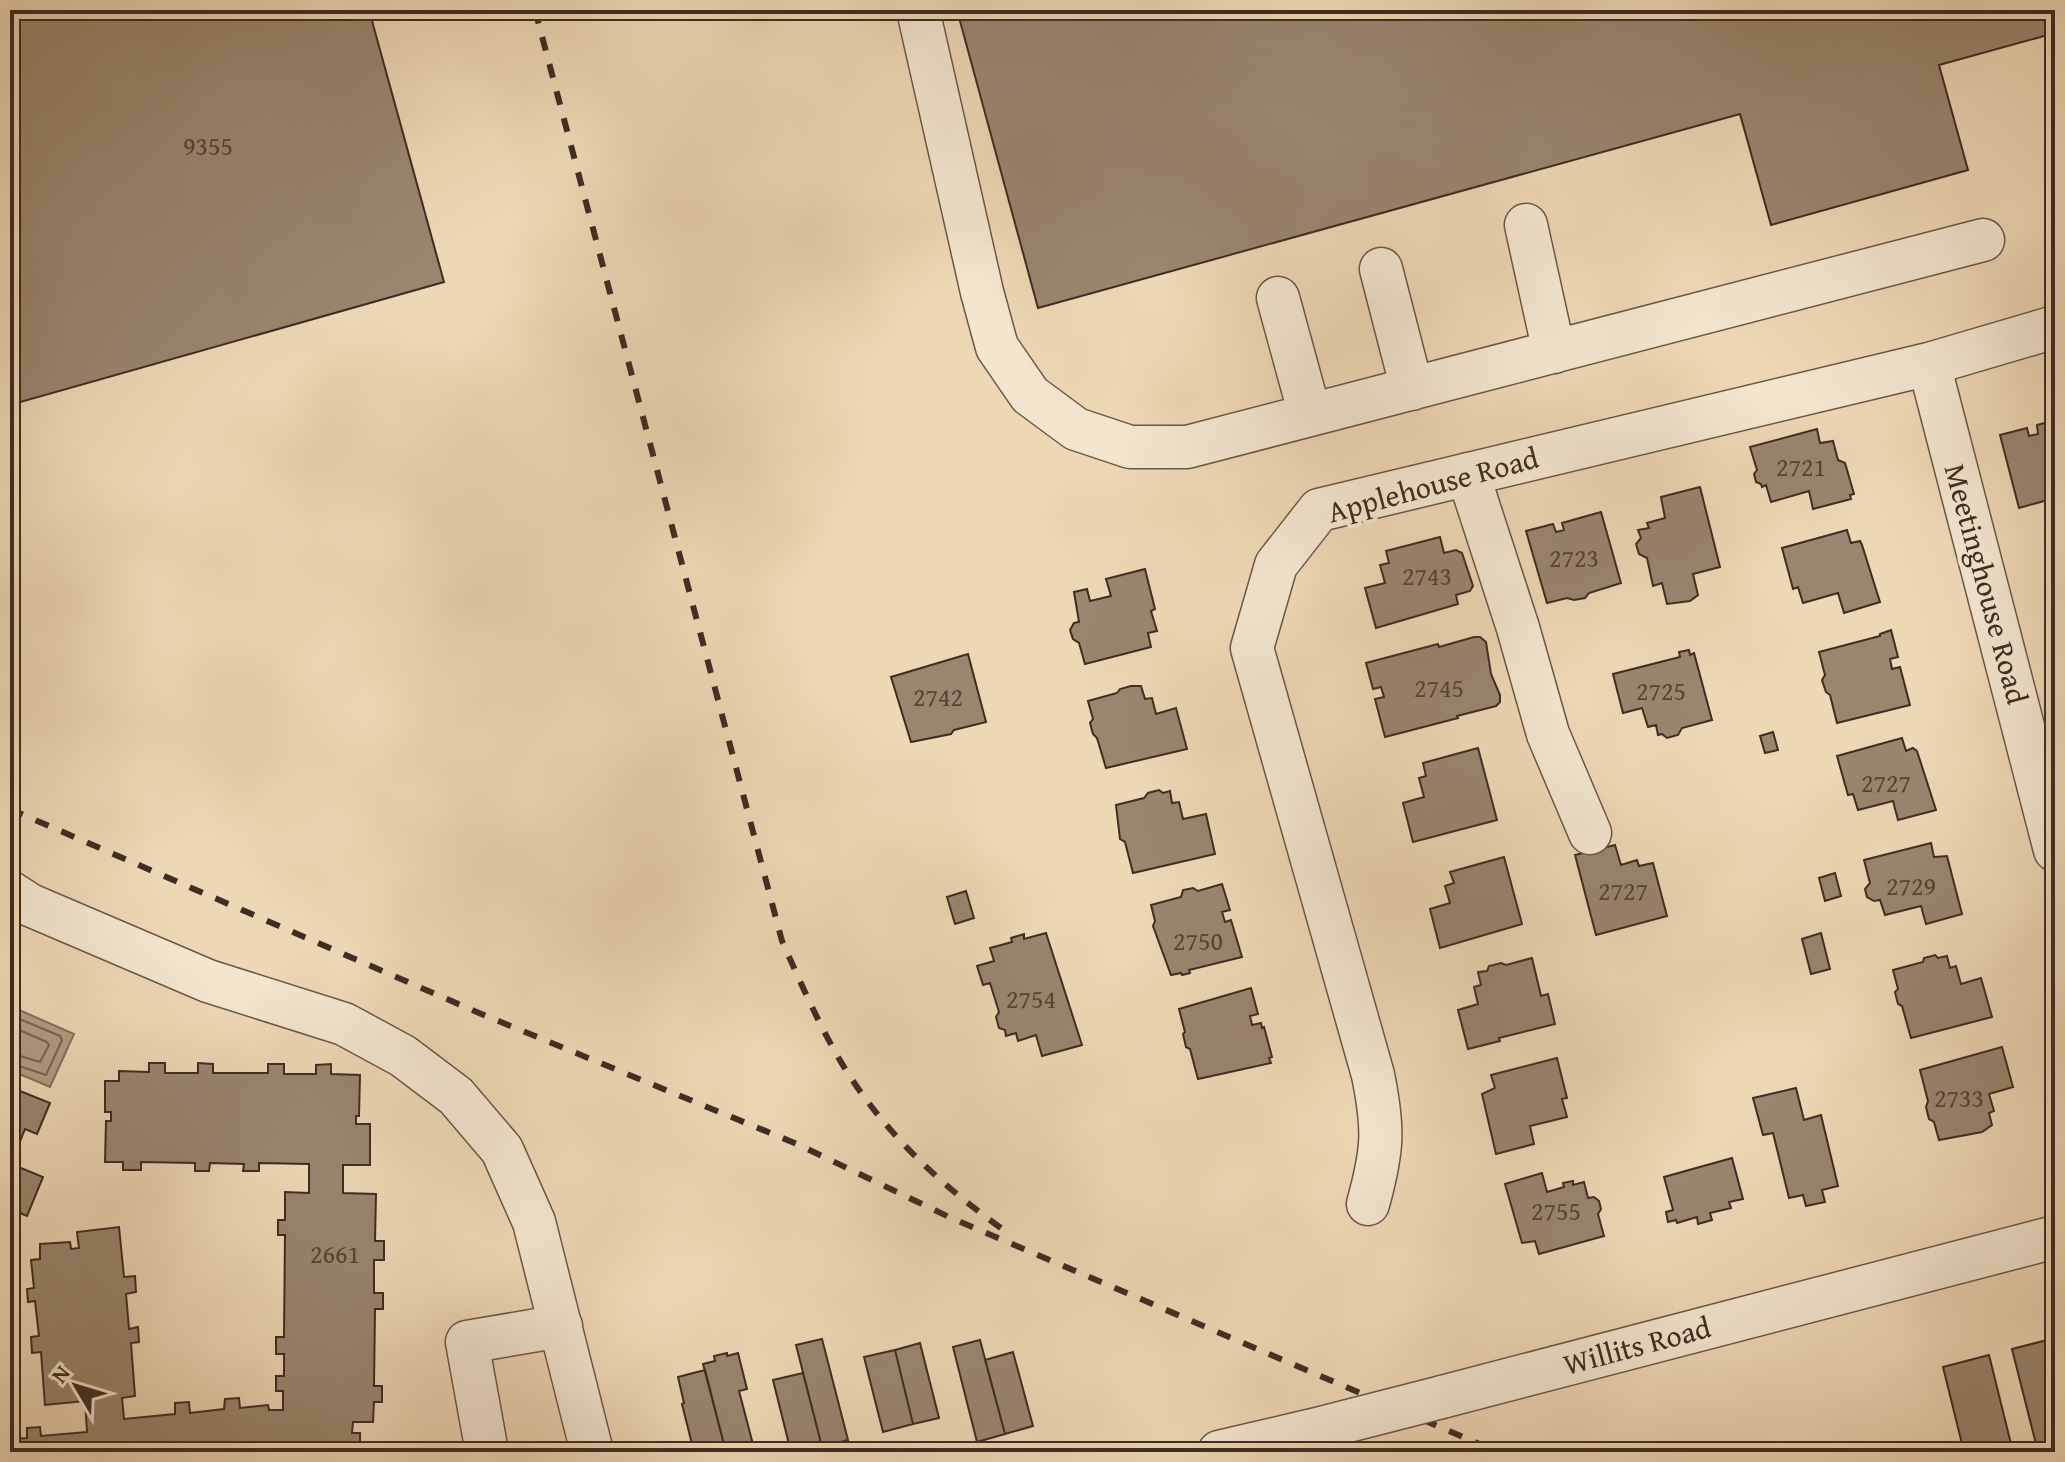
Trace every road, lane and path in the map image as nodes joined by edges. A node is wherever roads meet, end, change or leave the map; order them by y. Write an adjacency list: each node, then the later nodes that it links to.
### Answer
1 (918, 10): 10 (street)
2 (1526, 225): 7 (street)
3 (1983, 240): 7 (street)
4 (1381, 269): 9 (street)
5 (1278, 298): 10 (street)
6 (2055, 327): 8 (street, Applehouse Road)
7 (1554, 352): 9 (street)
8 (1929, 364): 11 (street, Applehouse Road); 12 (street, Meetinghouse Road)
9 (1412, 389): 10 (street)
10 (1310, 415)
11 (1468, 474): 13 (street); 15 (street, Applehouse Road)
12 (2053, 831)
13 (1590, 833)
14 (10, 892): 17 (street)
15 (1368, 1204)
16 (2055, 1237): 20 (street, Willits Road, bridge)
17 (561, 1326): 18 (street); 19 (street)
18 (487, 1452)
19 (592, 1452)
20 (1219, 1452)

